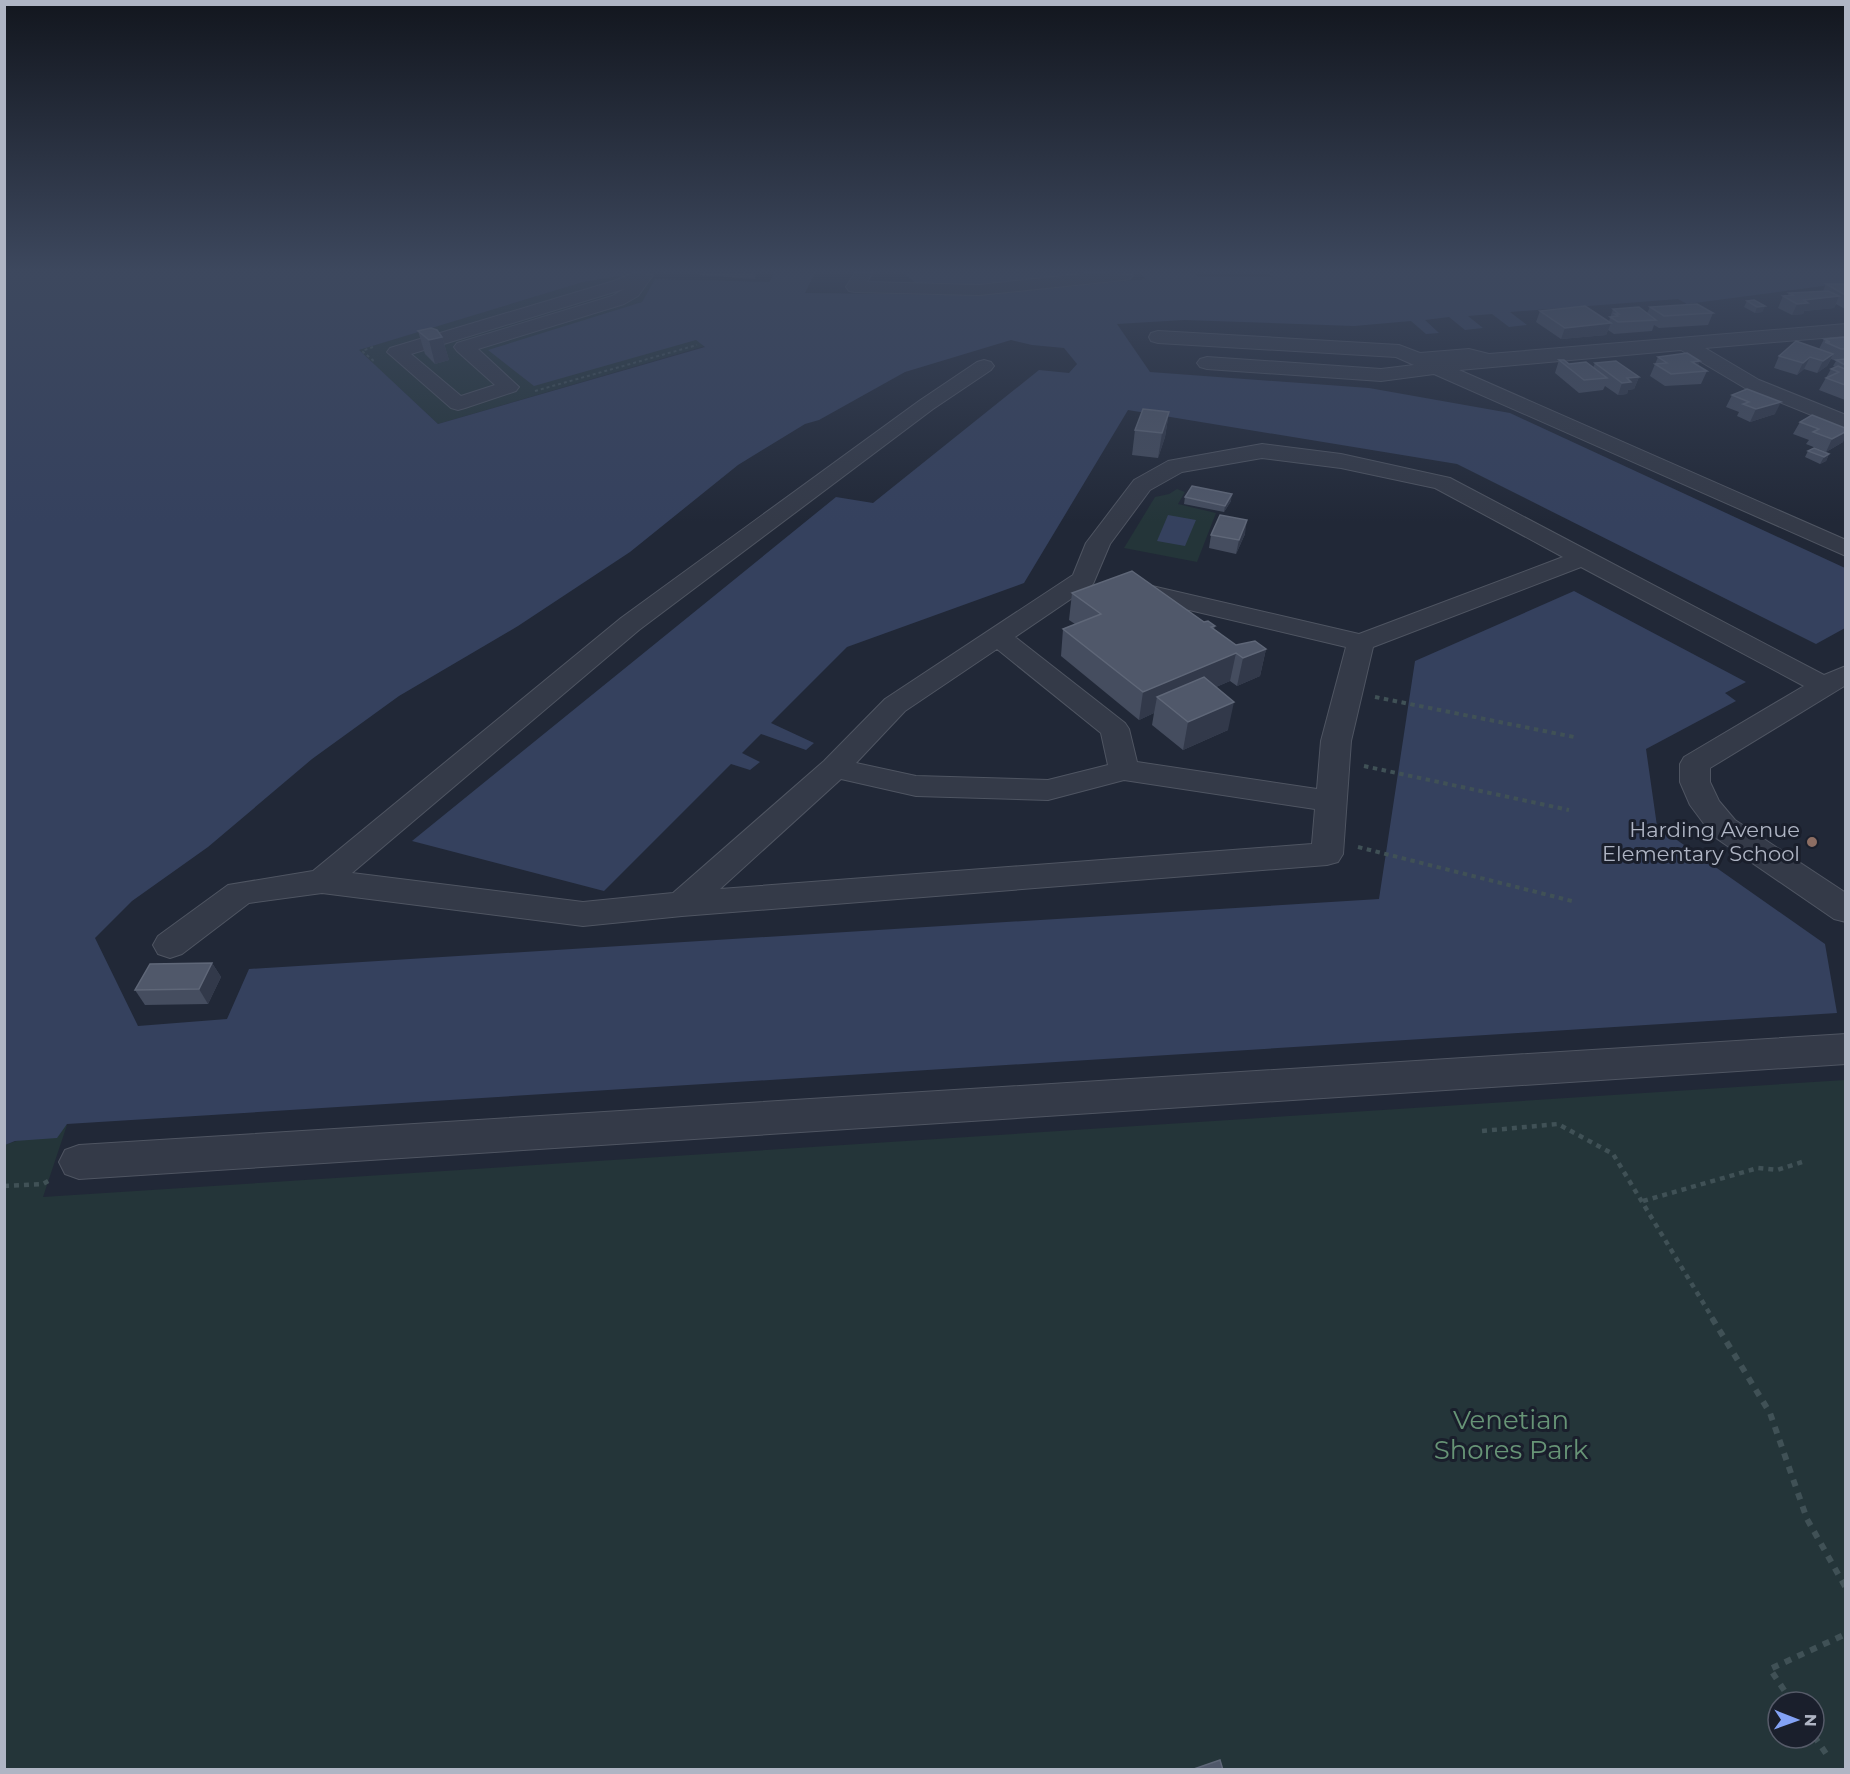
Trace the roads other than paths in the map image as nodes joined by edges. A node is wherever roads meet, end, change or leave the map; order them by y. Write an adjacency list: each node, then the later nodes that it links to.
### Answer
1 (401, 356): 2 (street)
2 (471, 356)
3 (1411, 356): 7 (street)
4 (1544, 356): 7 (street)
5 (1705, 356): 9 (street)
6 (1190, 362): 7 (street)
7 (1428, 363): 10 (street)
8 (984, 366): 19 (street)
9 (1845, 423)
10 (1845, 549)
11 (1582, 558): 12 (street); 14 (street); 15 (street)
12 (1084, 579): 13 (street); 14 (street)
13 (999, 637): 16 (street); 17 (street)
14 (1361, 642): 18 (street)
15 (1835, 680): 21 (street)
16 (835, 768): 17 (street); 20 (street)
17 (1124, 770): 18 (street)
18 (1332, 801): 20 (street)
19 (322, 881): 20 (street); 22 (street)
20 (682, 904)
21 (1845, 910)
22 (170, 945)
23 (1845, 1049): 24 (street)
24 (79, 1162)

